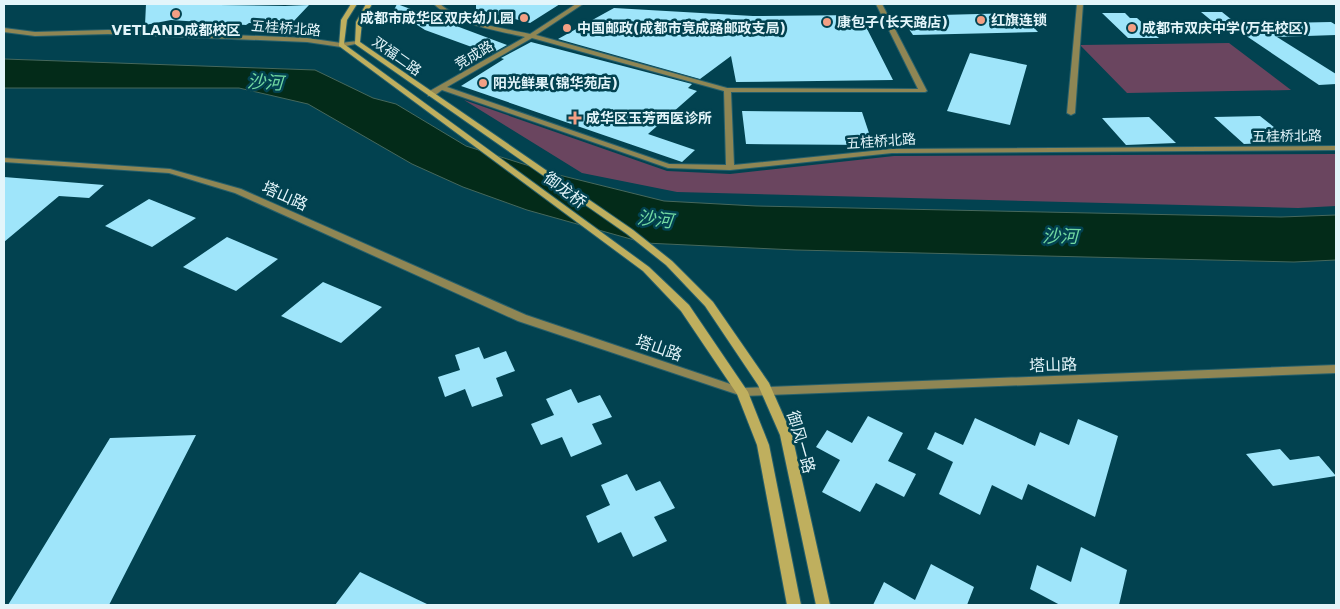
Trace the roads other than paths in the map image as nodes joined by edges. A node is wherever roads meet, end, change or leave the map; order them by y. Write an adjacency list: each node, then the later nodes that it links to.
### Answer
1 (354, 4): 10 (main road)
2 (369, 4): 9 (main road, 双福二路)
3 (437, 4): 8 (street)
4 (580, 4): 8 (street, 竞成路)
5 (879, 4): 12 (street)
6 (1080, 4): 16 (street)
7 (4, 30): 10 (street, 五桂桥北路)
8 (531, 36): 11 (street, 竞成路); 12 (street)
9 (357, 43): 10 (street, 五桂桥北路); 13 (main road, 双福二路)
10 (341, 45): 14 (main road, 双福二路)
11 (442, 88): 13 (street, 竞成路); 19 (street, 五桂桥北路)
12 (727, 90): 19 (street)
13 (431, 94): 15 (main road, 双福二路)
14 (421, 102): 22 (main road, 御龙桥)
15 (458, 112): 20 (main road, 御龙桥)
16 (1071, 113)
17 (1336, 148): 19 (street, 五桂桥北路)
18 (4, 160): 22 (street, 塔山路)
19 (730, 168)
20 (709, 304): 23 (main road, 御风一路)
21 (1336, 369): 23 (street, 塔山路)
22 (742, 392): 23 (street, 塔山路); 24 (main road)
23 (767, 392): 25 (main road, 御风一路)
24 (794, 605)
25 (824, 605)

